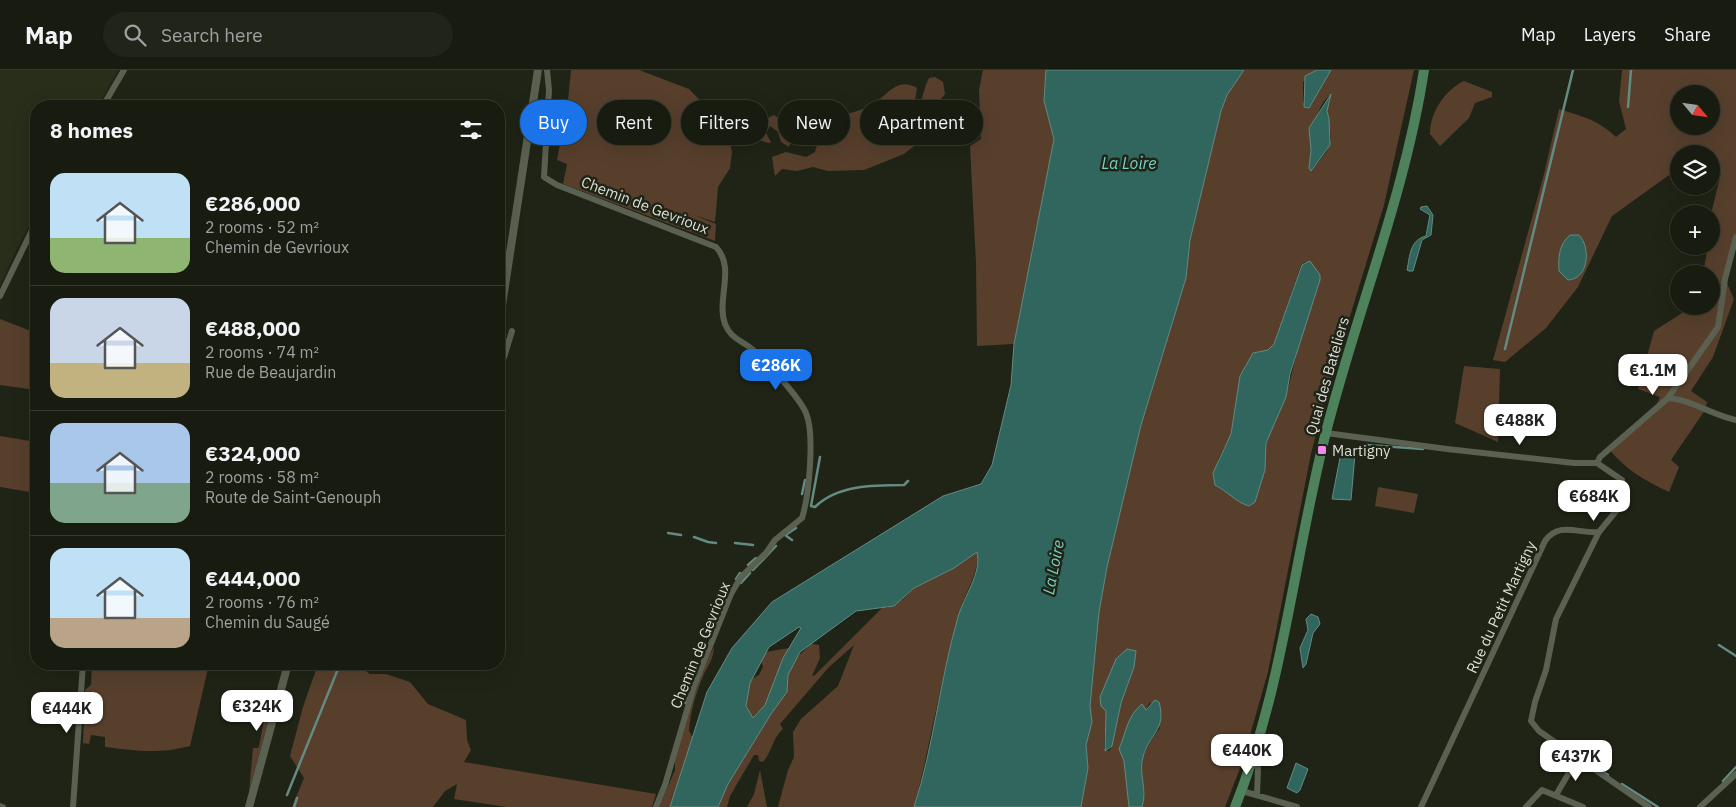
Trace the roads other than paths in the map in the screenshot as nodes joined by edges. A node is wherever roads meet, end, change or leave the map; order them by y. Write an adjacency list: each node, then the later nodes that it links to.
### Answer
1 (124, 70): 5 (street)
2 (538, 70): 8 (street)
3 (547, 70): 27 (street, Chemin de Gevrioux)
4 (1424, 70): 14 (main road, Quai des Bateliers)
5 (107, 100)
6 (30, 231): 9 (street)
7 (1736, 237): 12 (street)
8 (505, 286)
9 (0, 296)
10 (512, 331): 11 (street)
11 (505, 354)
12 (1668, 398): 13 (street); 15 (street)
13 (1736, 420)
14 (1326, 434): 15 (street); 19 (main road, Quai des Bateliers)
15 (1597, 463): 16 (street)
16 (1599, 532): 20 (street); 30 (street, Rue du Petit Martigny)
17 (83, 670): 25 (street)
18 (286, 670): 26 (street)
19 (1254, 754): 22 (main road, Quai des Bateliers); 23 (street)
20 (1577, 759): 24 (street); 33 (street)
21 (1736, 774): 34 (street)
22 (1242, 791): 23 (street); 28 (main road, Quai des Bateliers)
23 (1257, 795): 29 (street)
24 (1556, 795): 31 (street); 32 (street)
25 (73, 807)
26 (249, 807)
27 (656, 807)
28 (1235, 807)
29 (1297, 807)
30 (1421, 807)
31 (1526, 807)
32 (1584, 807)
33 (1649, 807)
34 (1700, 807)

